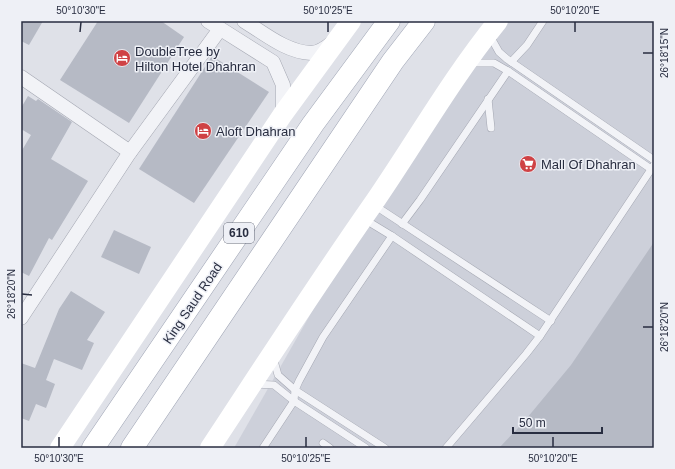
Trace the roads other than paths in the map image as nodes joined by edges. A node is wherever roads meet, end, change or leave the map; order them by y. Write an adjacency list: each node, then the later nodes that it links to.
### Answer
1 (208, 21): 8 (street)
2 (244, 21): 9 (street)
3 (351, 21): 9 (main road)
4 (389, 21): 32 (main road, King Saud Road / 610)
5 (424, 21): 33 (main road, 610)
6 (544, 21): 10 (lane)
7 (493, 27): 10 (lane); 11 (main road)
8 (220, 29): 15 (street); 17 (street)
9 (338, 39): 15 (main road)
10 (511, 62): 18 (lane)
11 (467, 63): 12 (lane); 20 (main road)
12 (508, 71): 14 (lane); 19 (lane)
13 (23, 82): 17 (street)
14 (488, 99): 16 (lane); 21 (lane)
15 (283, 114): 31 (main road)
16 (491, 128)
17 (130, 152): 23 (street)
18 (654, 160)
19 (652, 167): 24 (lane)
20 (367, 211): 21 (lane); 22 (lane); 26 (main road)
21 (402, 224): 24 (lane)
22 (392, 236): 25 (lane); 28 (lane)
23 (21, 318)
24 (551, 321): 25 (lane)
25 (540, 336): 39 (lane)
26 (271, 353): 27 (main road); 28 (lane)
27 (252, 384): 29 (lane); 34 (main road)
28 (295, 390): 29 (lane); 38 (lane)
29 (294, 401): 35 (lane); 37 (lane)
30 (323, 443): 36 (lane)
31 (60, 448)
32 (93, 448)
33 (132, 448)
34 (210, 448)
35 (264, 448)
36 (330, 448)
37 (366, 448)
38 (385, 448)
39 (446, 448)

